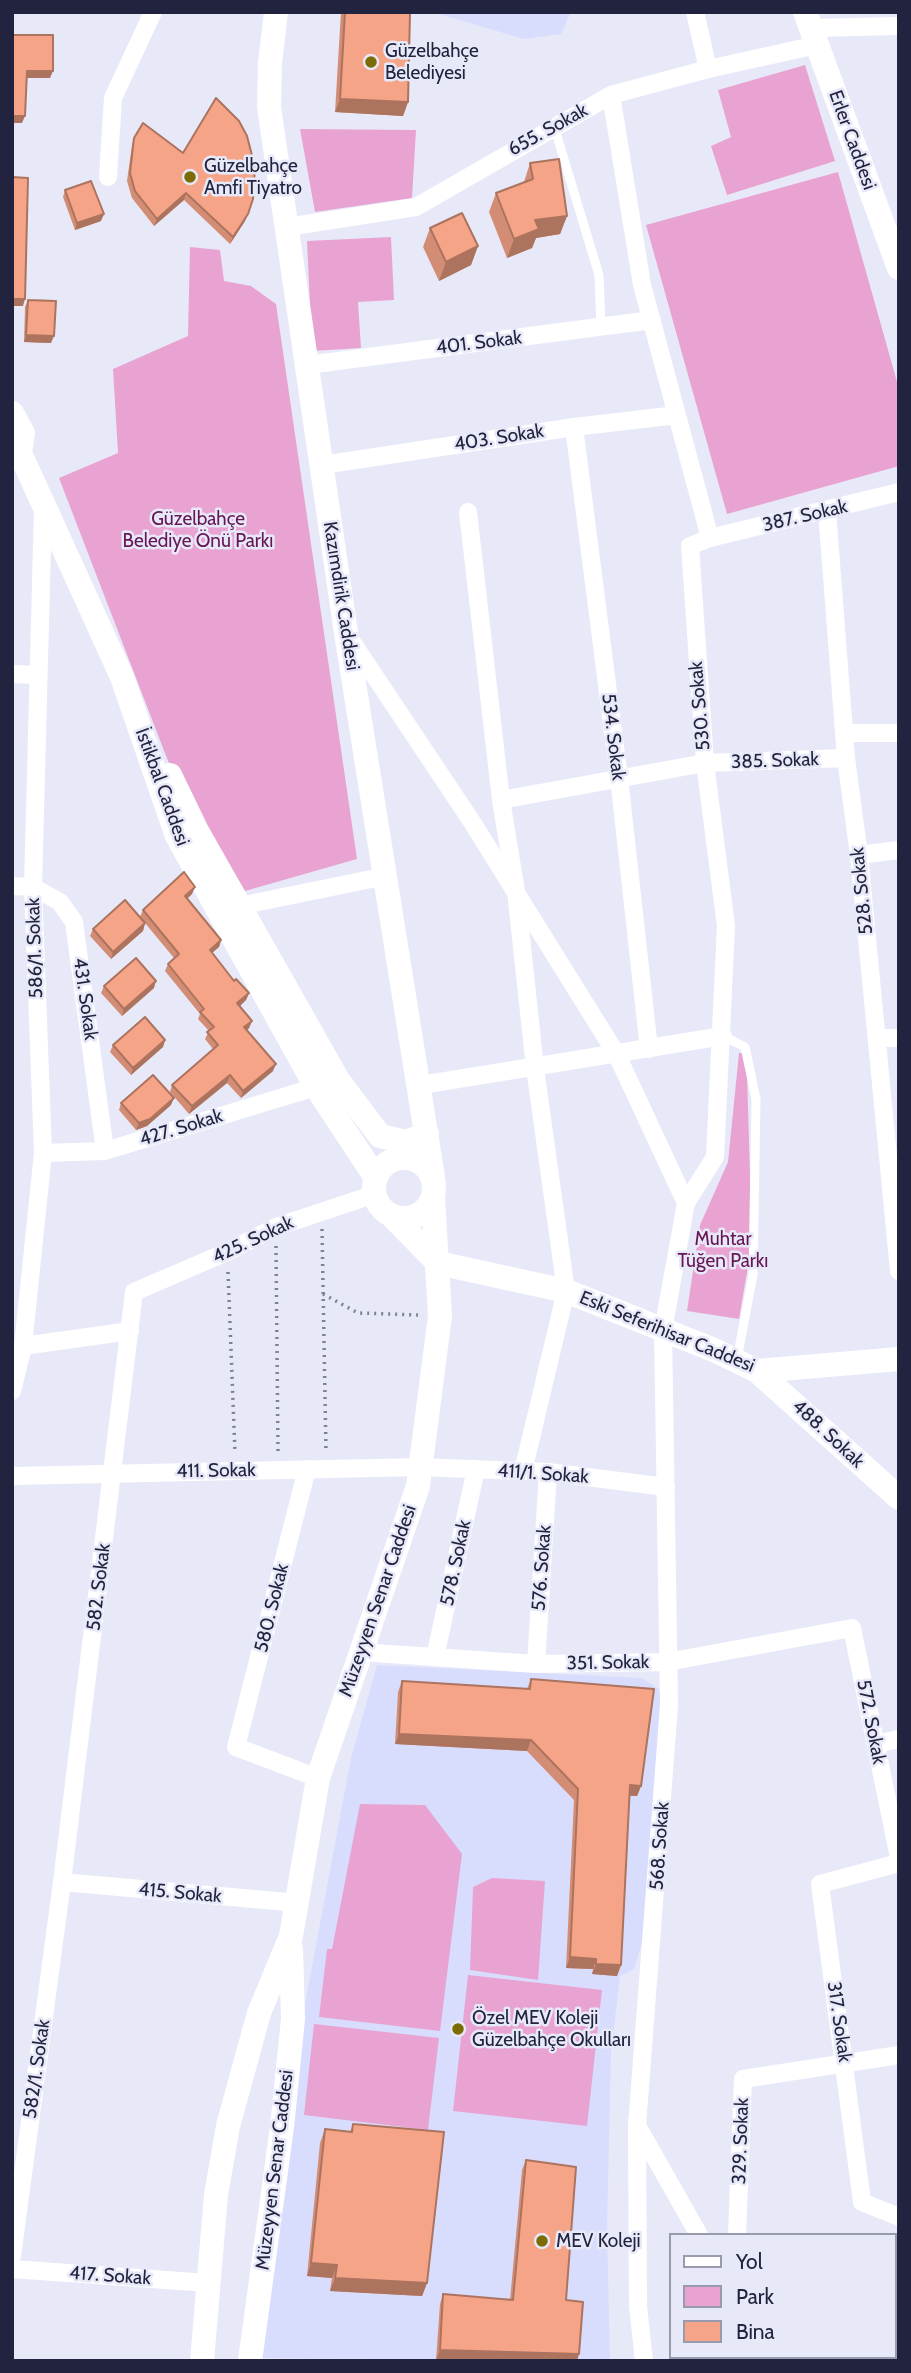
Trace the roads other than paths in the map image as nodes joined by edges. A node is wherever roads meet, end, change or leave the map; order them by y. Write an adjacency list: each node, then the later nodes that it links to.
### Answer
1 (153, 12): 9 (street)
2 (276, 12): 10 (main road, Kazımdirik Caddesi)
3 (695, 12): 6 (street)
4 (899, 26): 5 (street, 655. Sokak)
5 (811, 29): 6 (street, 655. Sokak); 11 (main road, Erler Caddesi)
6 (708, 69): 7 (street, 655. Sokak)
7 (611, 94): 8 (street, 655. Sokak); 12 (street)
8 (554, 126): 10 (street, 655. Sokak); 13 (lane)
9 (108, 177)
10 (287, 227): 14 (main road, Kazımdirik Caddesi)
11 (899, 268)
12 (652, 320): 13 (street, 401. Sokak); 16 (street)
13 (601, 327): 14 (street, 401. Sokak)
14 (307, 365): 19 (main road, Kazımdirik Caddesi)
15 (12, 413): 18 (main road, İstikbal Caddesi)
16 (677, 415): 17 (street, 403. Sokak); 24 (street)
17 (574, 427): 19 (street, 403. Sokak); 33 (street, 534. Sokak)
18 (16, 451): 21 (main road, İstikbal Caddesi)
19 (322, 465): 25 (main road, Kazımdirik Caddesi)
20 (898, 495): 22 (street, 387. Sokak)
21 (43, 503): 27 (street, 586/1. Sokak); 28 (main road, İstikbal Caddesi)
22 (827, 511): 24 (street, 387. Sokak); 29 (street, 528. Sokak)
23 (468, 512): 34 (street)
24 (710, 538): 32 (street, 530. Sokak)
25 (346, 633): 37 (main road, Kazımdirik Caddesi); 40 (street)
26 (12, 674): 27 (street)
27 (36, 675): 39 (street, 586/1. Sokak)
28 (122, 677): 41 (main road); 49 (main road, İstikbal Caddesi)
29 (844, 733): 30 (street); 31 (street, 528. Sokak)
30 (899, 733)
31 (846, 758): 32 (street, 385. Sokak); 36 (street, 528. Sokak)
32 (705, 763): 33 (street, 385. Sokak); 42 (street, 530. Sokak)
33 (619, 778): 34 (street, 385. Sokak); 45 (street, 534. Sokak)
34 (501, 800): 40 (street)
35 (899, 850): 36 (street)
36 (859, 855): 43 (street, 528. Sokak)
37 (386, 876): 41 (street); 48 (main road, Kazımdirik Caddesi)
38 (12, 887): 39 (street)
39 (33, 887): 52 (street, 431. Sokak); 53 (street, 586/1. Sokak)
40 (516, 891): 46 (street); 47 (street)
41 (239, 906): 51 (main road)
42 (723, 1036): 45 (street); 57 (street, 530. Sokak); 67 (lane)
43 (877, 1038): 44 (street); 60 (street, 528. Sokak)
44 (899, 1038)
45 (649, 1049): 46 (street)
46 (617, 1055): 47 (street); 57 (street)
47 (535, 1068): 48 (street); 61 (street)
48 (421, 1085): 50 (main road, Kazımdirik Caddesi)
49 (316, 1087): 52 (street, 427. Sokak); 55 (main road, İstikbal Caddesi)
50 (427, 1133): 51 (main road); 56 (main road, Kazımdirik Caddesi)
51 (380, 1136): 54 (main road)
52 (105, 1151): 53 (street, 427. Sokak)
53 (43, 1153): 65 (street, 586/1. Sokak)
54 (398, 1158): 55 (main road); 56 (main road)
55 (375, 1186): 58 (main road); 62 (street, 425. Sokak)
56 (433, 1187): 58 (main road); 59 (main road, Kazımdirik Caddesi)
57 (686, 1203): 63 (street, 530. Sokak)
58 (393, 1216): 59 (main road)
59 (438, 1263): 61 (main road, Eski Seferihisar Caddesi); 69 (main road, Müzeyyen Senar Caddesi)
60 (899, 1271)
61 (566, 1291): 63 (main road, Eski Seferihisar Caddesi); 72 (street)
62 (134, 1292): 64 (street, 582. Sokak)
63 (663, 1330): 67 (main road, Eski Seferihisar Caddesi); 76 (street, 568. Sokak)
64 (130, 1331): 65 (street); 74 (street, 582. Sokak)
65 (23, 1346): 68 (street, 586/1. Sokak)
66 (899, 1359): 67 (main road, Eski Seferihisar Caddesi)
67 (747, 1366): 77 (main road, 488. Sokak)
68 (12, 1391)
69 (419, 1467): 70 (street, 411. Sokak); 71 (street, 411/1. Sokak); 79 (main road, Müzeyyen Senar Caddesi)
70 (307, 1469): 74 (street, 411. Sokak); 85 (street, 580. Sokak)
71 (476, 1469): 72 (street, 411/1. Sokak); 80 (street, 578. Sokak)
72 (523, 1471): 73 (street, 411/1. Sokak)
73 (548, 1472): 76 (street, 411/1. Sokak); 82 (street, 576. Sokak)
74 (113, 1474): 75 (street, 411. Sokak); 88 (street, 582. Sokak)
75 (12, 1476)
76 (666, 1487): 81 (street, 568. Sokak)
77 (899, 1498)
78 (852, 1628): 81 (street, 351. Sokak); 84 (street, 572. Sokak)
79 (360, 1652): 80 (street, 351. Sokak); 85 (main road, Müzeyyen Senar Caddesi)
80 (435, 1657): 82 (street, 351. Sokak)
81 (667, 1662): 82 (street, 351. Sokak); 93 (street, 568. Sokak)
82 (536, 1664)
83 (899, 1739): 84 (street)
84 (876, 1744): 86 (street, 572. Sokak)
85 (318, 1778): 89 (main road, Müzeyyen Senar Caddesi)
86 (899, 1858)
87 (899, 1863): 92 (street, 317. Sokak)
88 (62, 1882): 89 (street, 415. Sokak); 97 (street, 582/1. Sokak)
89 (299, 1903): 90 (main road, Müzeyyen Senar Caddesi)
90 (291, 1936): 99 (main road, Müzeyyen Senar Caddesi); 101 (main road, Müzeyyen Senar Caddesi)
91 (899, 2054): 92 (street, 329. Sokak)
92 (844, 2064): 94 (street, 317. Sokak); 96 (street, 329. Sokak)
93 (638, 2126): 95 (street); 102 (street, 568. Sokak)
94 (899, 2217)
95 (698, 2233)
96 (737, 2233)
97 (12, 2256)
98 (12, 2269): 99 (street, 417. Sokak)
99 (208, 2283): 100 (main road, Müzeyyen Senar Caddesi)
100 (202, 2361)
101 (250, 2361)
102 (645, 2361)

